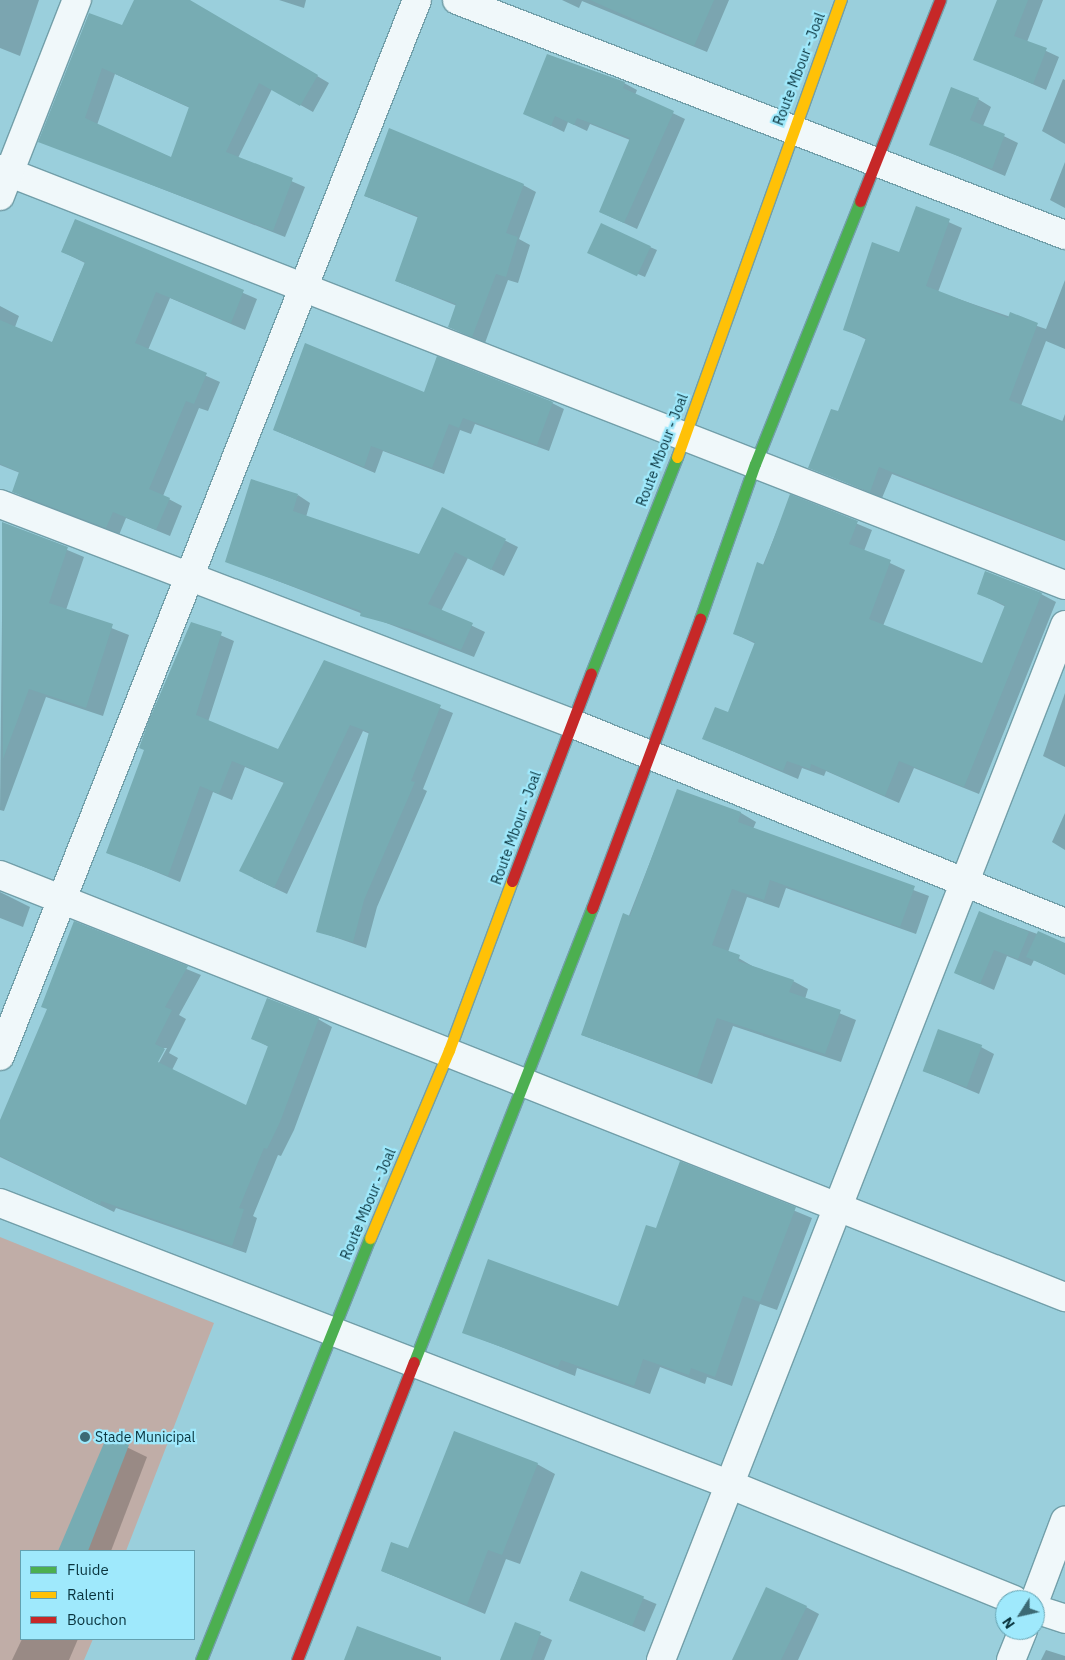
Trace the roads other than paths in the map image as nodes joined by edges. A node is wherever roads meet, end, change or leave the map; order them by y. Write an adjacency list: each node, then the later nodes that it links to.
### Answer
1 (77, 0): 8 (street)
2 (417, 0): 10 (street)
3 (457, 0): 6 (street)
4 (841, 0): 6 (main road, Route Mbour - Joal)
5 (940, 0): 7 (main road)
6 (792, 130): 7 (street); 11 (main road, Route Mbour - Joal)
7 (876, 161): 9 (street); 12 (main road)
8 (3, 179): 10 (street)
9 (1065, 235)
10 (301, 286): 11 (street); 14 (street)
11 (685, 436): 12 (street); 17 (main road, Route Mbour - Joal)
12 (755, 464): 15 (street); 18 (main road)
13 (0, 504): 14 (street)
14 (187, 575): 17 (street); 21 (street)
15 (1065, 585)
16 (1065, 625): 20 (street)
17 (571, 723): 18 (street); 23 (main road, Route Mbour - Joal)
18 (652, 756): 20 (street); 25 (main road)
19 (0, 875): 21 (street)
20 (964, 885): 22 (street); 27 (street)
21 (61, 898): 23 (street); 24 (street)
22 (1065, 923)
23 (449, 1050): 25 (street); 29 (main road, Route Mbour - Joal)
24 (0, 1056)
25 (525, 1081): 27 (street); 30 (main road)
26 (0, 1203): 29 (street)
27 (837, 1210): 28 (street); 31 (street)
28 (1065, 1297)
29 (331, 1331): 30 (street); 38 (main road, Route Mbour - Joal)
30 (411, 1362): 31 (street); 39 (main road)
31 (731, 1485): 34 (street); 40 (street)
32 (1065, 1520): 33 (street)
33 (1039, 1590)
34 (995, 1592)
35 (1045, 1612): 36 (street)
36 (1065, 1620)
37 (1019, 1640): 41 (street)
38 (201, 1660)
39 (297, 1660)
40 (661, 1660)
41 (1011, 1660)

